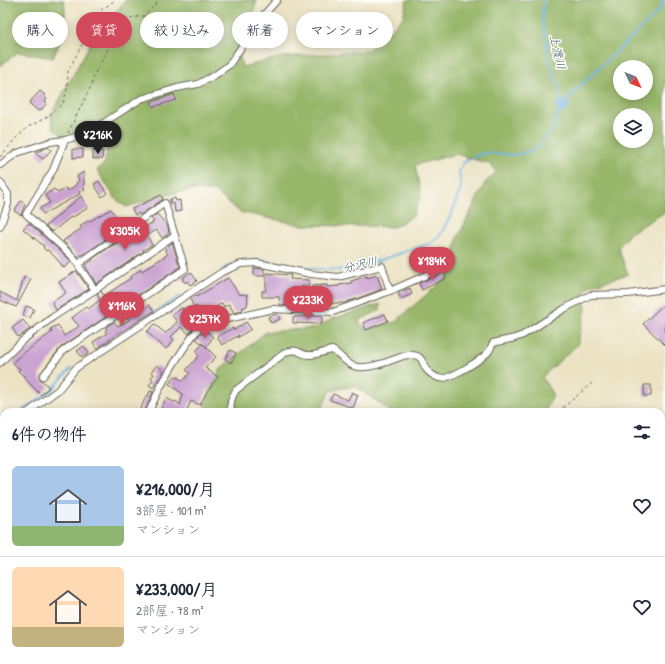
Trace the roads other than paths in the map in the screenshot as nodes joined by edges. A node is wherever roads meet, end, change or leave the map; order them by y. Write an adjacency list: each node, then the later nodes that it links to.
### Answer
1 (276, 0): 2 (street)
2 (65, 140): 3 (street); 7 (street)
3 (0, 165)
4 (0, 182): 5 (street)
5 (0, 227)
6 (175, 235): 7 (street); 10 (street); 13 (street)
7 (78, 264): 10 (street)
8 (433, 272): 11 (street)
9 (665, 289): 16 (street)
10 (95, 290): 12 (street)
11 (390, 291): 14 (street); 15 (street)
12 (0, 363)
13 (43, 376)
14 (33, 408)
15 (150, 408)
16 (231, 408)

